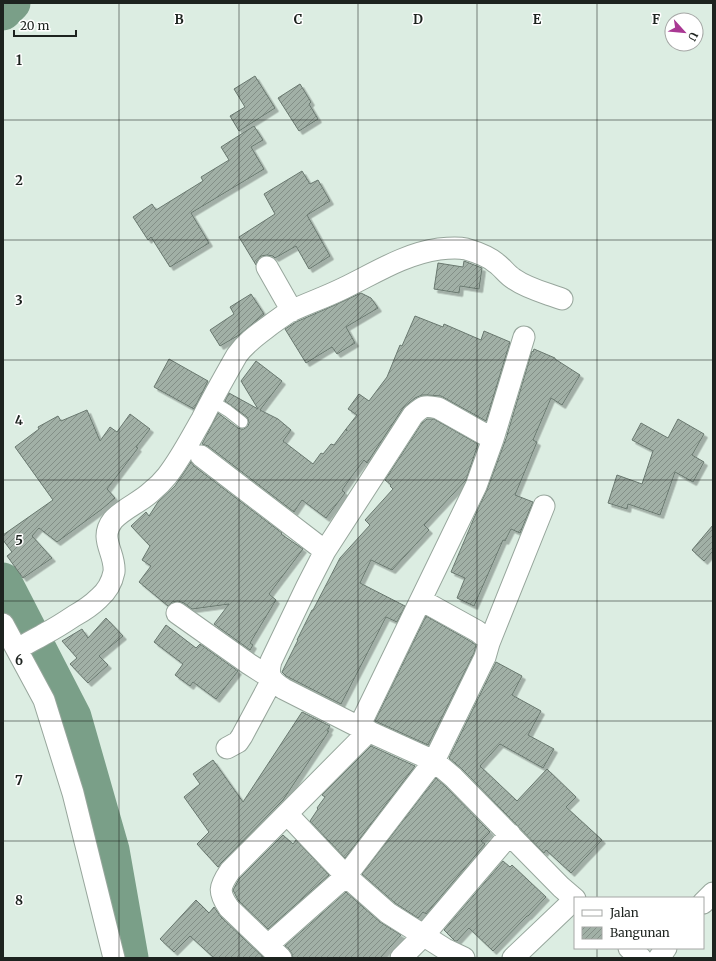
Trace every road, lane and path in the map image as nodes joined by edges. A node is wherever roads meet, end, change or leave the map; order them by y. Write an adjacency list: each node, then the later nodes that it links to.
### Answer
1 (267, 266): 3 (street)
2 (562, 299): 3 (street)
3 (292, 311): 5 (street)
4 (524, 337): 7 (street)
5 (212, 401): 6 (lane); 15 (street)
6 (242, 422)
7 (493, 439): 10 (street); 11 (street)
8 (202, 456): 10 (street)
9 (544, 506): 14 (street)
10 (325, 551): 16 (street)
11 (421, 600): 14 (street); 17 (street)
12 (177, 613): 16 (street)
13 (3, 624): 15 (street)
14 (489, 644): 19 (street)
15 (22, 647): 31 (street)
16 (272, 679): 17 (street); 18 (street)
17 (364, 729): 19 (street); 20 (street)
18 (227, 748)
19 (434, 761): 21 (street); 22 (street)
20 (287, 814): 22 (street); 30 (street)
21 (510, 834): 24 (street); 27 (street)
22 (346, 876): 27 (street); 30 (street)
23 (713, 893): 26 (street)
24 (574, 898)
25 (574, 900): 34 (street)
26 (704, 902)
27 (424, 935): 32 (street); 33 (street)
28 (630, 949): 35 (street)
29 (665, 949): 36 (street)
30 (274, 952)
31 (114, 958)
32 (401, 958)
33 (464, 958)
34 (513, 958)
35 (641, 958)
36 (659, 958)

